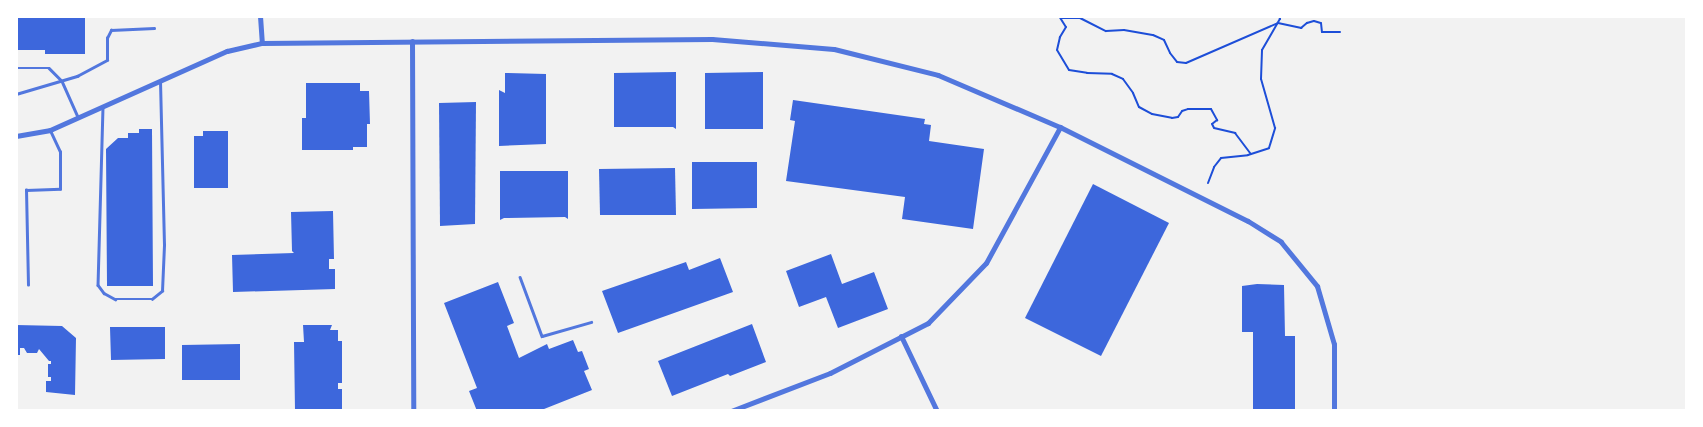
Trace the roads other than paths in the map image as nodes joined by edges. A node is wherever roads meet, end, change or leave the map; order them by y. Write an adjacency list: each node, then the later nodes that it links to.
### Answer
1 (260, 16): 4 (street)
2 (154, 28): 6 (lane)
3 (412, 42): 4 (street); 11 (street); 18 (street)
4 (262, 43): 7 (street)
5 (16, 68): 6 (lane)
6 (62, 81): 8 (lane); 10 (lane)
7 (160, 81): 9 (street); 9 (lane)
8 (16, 94)
9 (103, 106): 10 (street)
10 (78, 117): 12 (street)
11 (1060, 127): 17 (street); 21 (street)
12 (50, 130): 13 (street); 15 (lane)
13 (16, 136)
14 (520, 277): 16 (lane)
15 (28, 285)
16 (591, 322)
17 (901, 336): 19 (street); 20 (street)
18 (413, 411)
19 (731, 411)
20 (937, 411)
21 (1334, 411)

